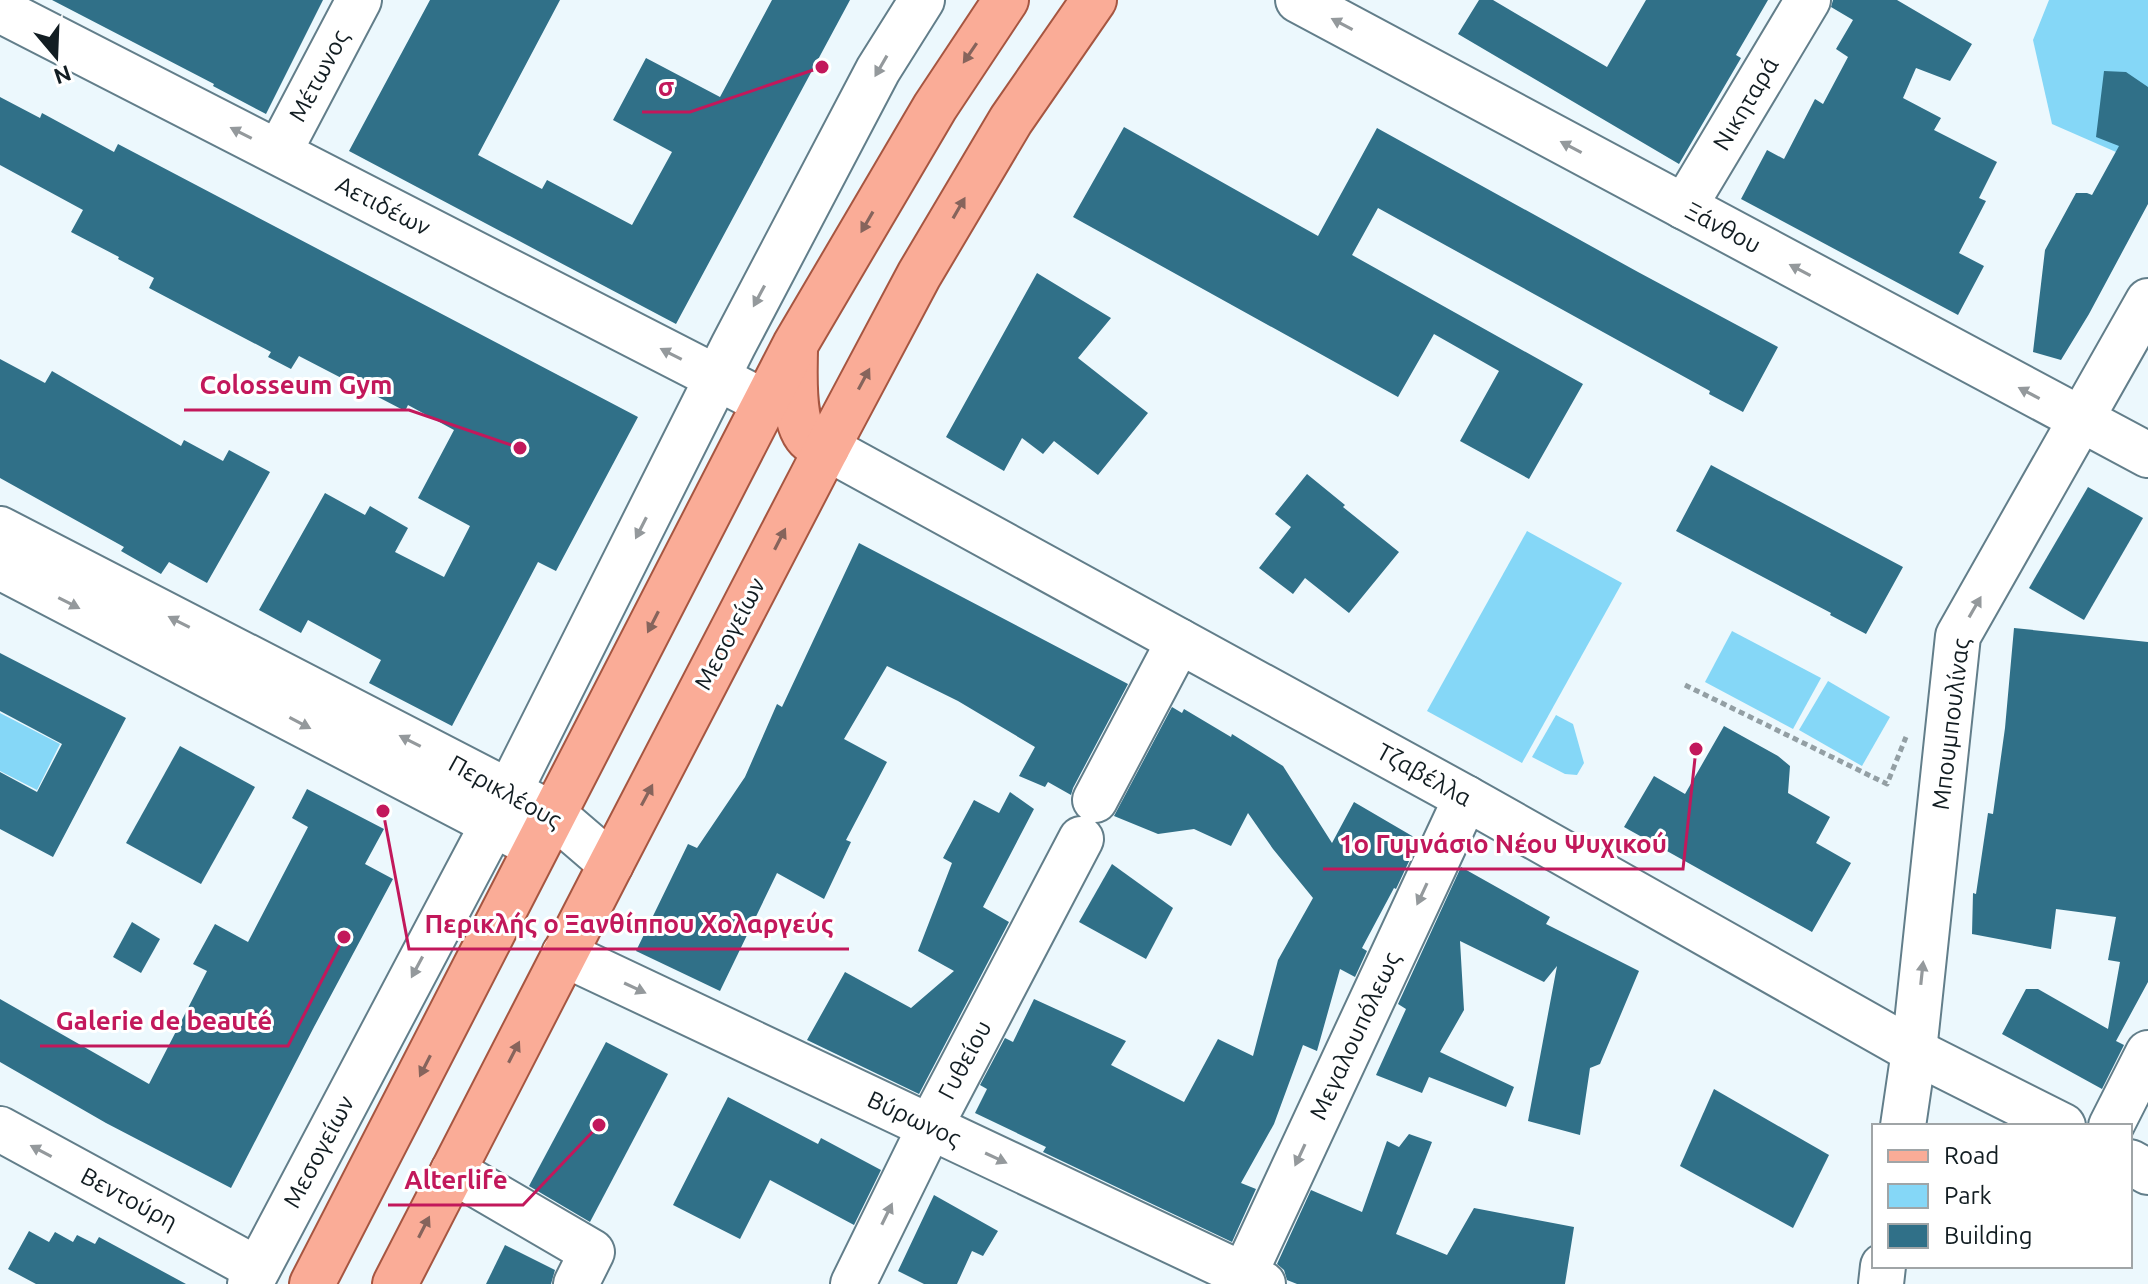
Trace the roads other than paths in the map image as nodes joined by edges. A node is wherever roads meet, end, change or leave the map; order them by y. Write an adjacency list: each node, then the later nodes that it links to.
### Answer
1 (359, 0): 8 (street, Μέτωνος)
2 (922, 0): 12 (street, Μεσογείων, one-way to 12)
3 (1006, 0): 11 (main road, one-way to 11)
4 (1094, 0): 15 (main road, Μεσογείων, one-way to 4)
5 (1298, 0): 9 (street, Ξάνθου, one-way to 5)
6 (1808, 0): 9 (street, Νικηταρά)
7 (0, 10): 8 (street, Αετιδέων, one-way to 7)
8 (279, 152): 12 (street, Αετιδέων, one-way to 8)
9 (1684, 207): 14 (street, Ξάνθου, one-way to 9)
10 (2148, 301): 14 (street, Μπουμπουλίνας)
11 (795, 345): 13 (main road); 15 (main road)
12 (717, 377): 13 (street, Αετιδέων); 21 (street, Μεσογείων, one-way to 21)
13 (766, 403): 22 (main road, one-way to 22)
14 (2081, 420): 16 (street, Ξάνθου); 25 (street, Μπουμπουλίνας, one-way to 14)
15 (827, 448): 19 (street, Τζαβέλλα); 23 (main road, Μεσογείων, one-way to 15)
16 (2148, 455)
17 (0, 529): 21 (street, Περικλέους, one-way to 17)
18 (0, 567): 21 (street, Περικλέους, one-way to 21)
19 (1179, 641): 20 (street, Τζαβέλλα); 30 (street, Γυθείου)
20 (1466, 798): 25 (street, Τζαβέλλα); 34 (street, Μεγαλουπόλεως, one-way to 34)
21 (501, 808): 22 (street, Περικλέους); 33 (street, Μεσογείων, one-way to 33)
22 (546, 832): 23 (street, Περικλέους); 35 (main road, one-way to 35)
23 (611, 864): 24 (main road, Μεσογείων)
24 (564, 954): 30 (street, Βύρωνος, one-way to 30); 32 (main road, Μεσογείων, one-way to 24)
25 (1914, 1051): 27 (street, Μπουμπουλίνας); 28 (street, Τζαβέλλα)
26 (2148, 1053): 29 (street)
27 (1903, 1124)
28 (2059, 1124)
29 (2112, 1124)
30 (930, 1127): 34 (street, Βύρωνος, one-way to 34); 38 (street, Γυθείου, one-way to 30)
31 (0, 1129): 33 (street, Βεντούρη, one-way to 31)
32 (453, 1171): 36 (main road, Μεσογείων, one-way to 32); 37 (street)
33 (254, 1276)
34 (1254, 1281)
35 (312, 1284)
36 (395, 1284)
37 (576, 1284)
38 (853, 1284)

